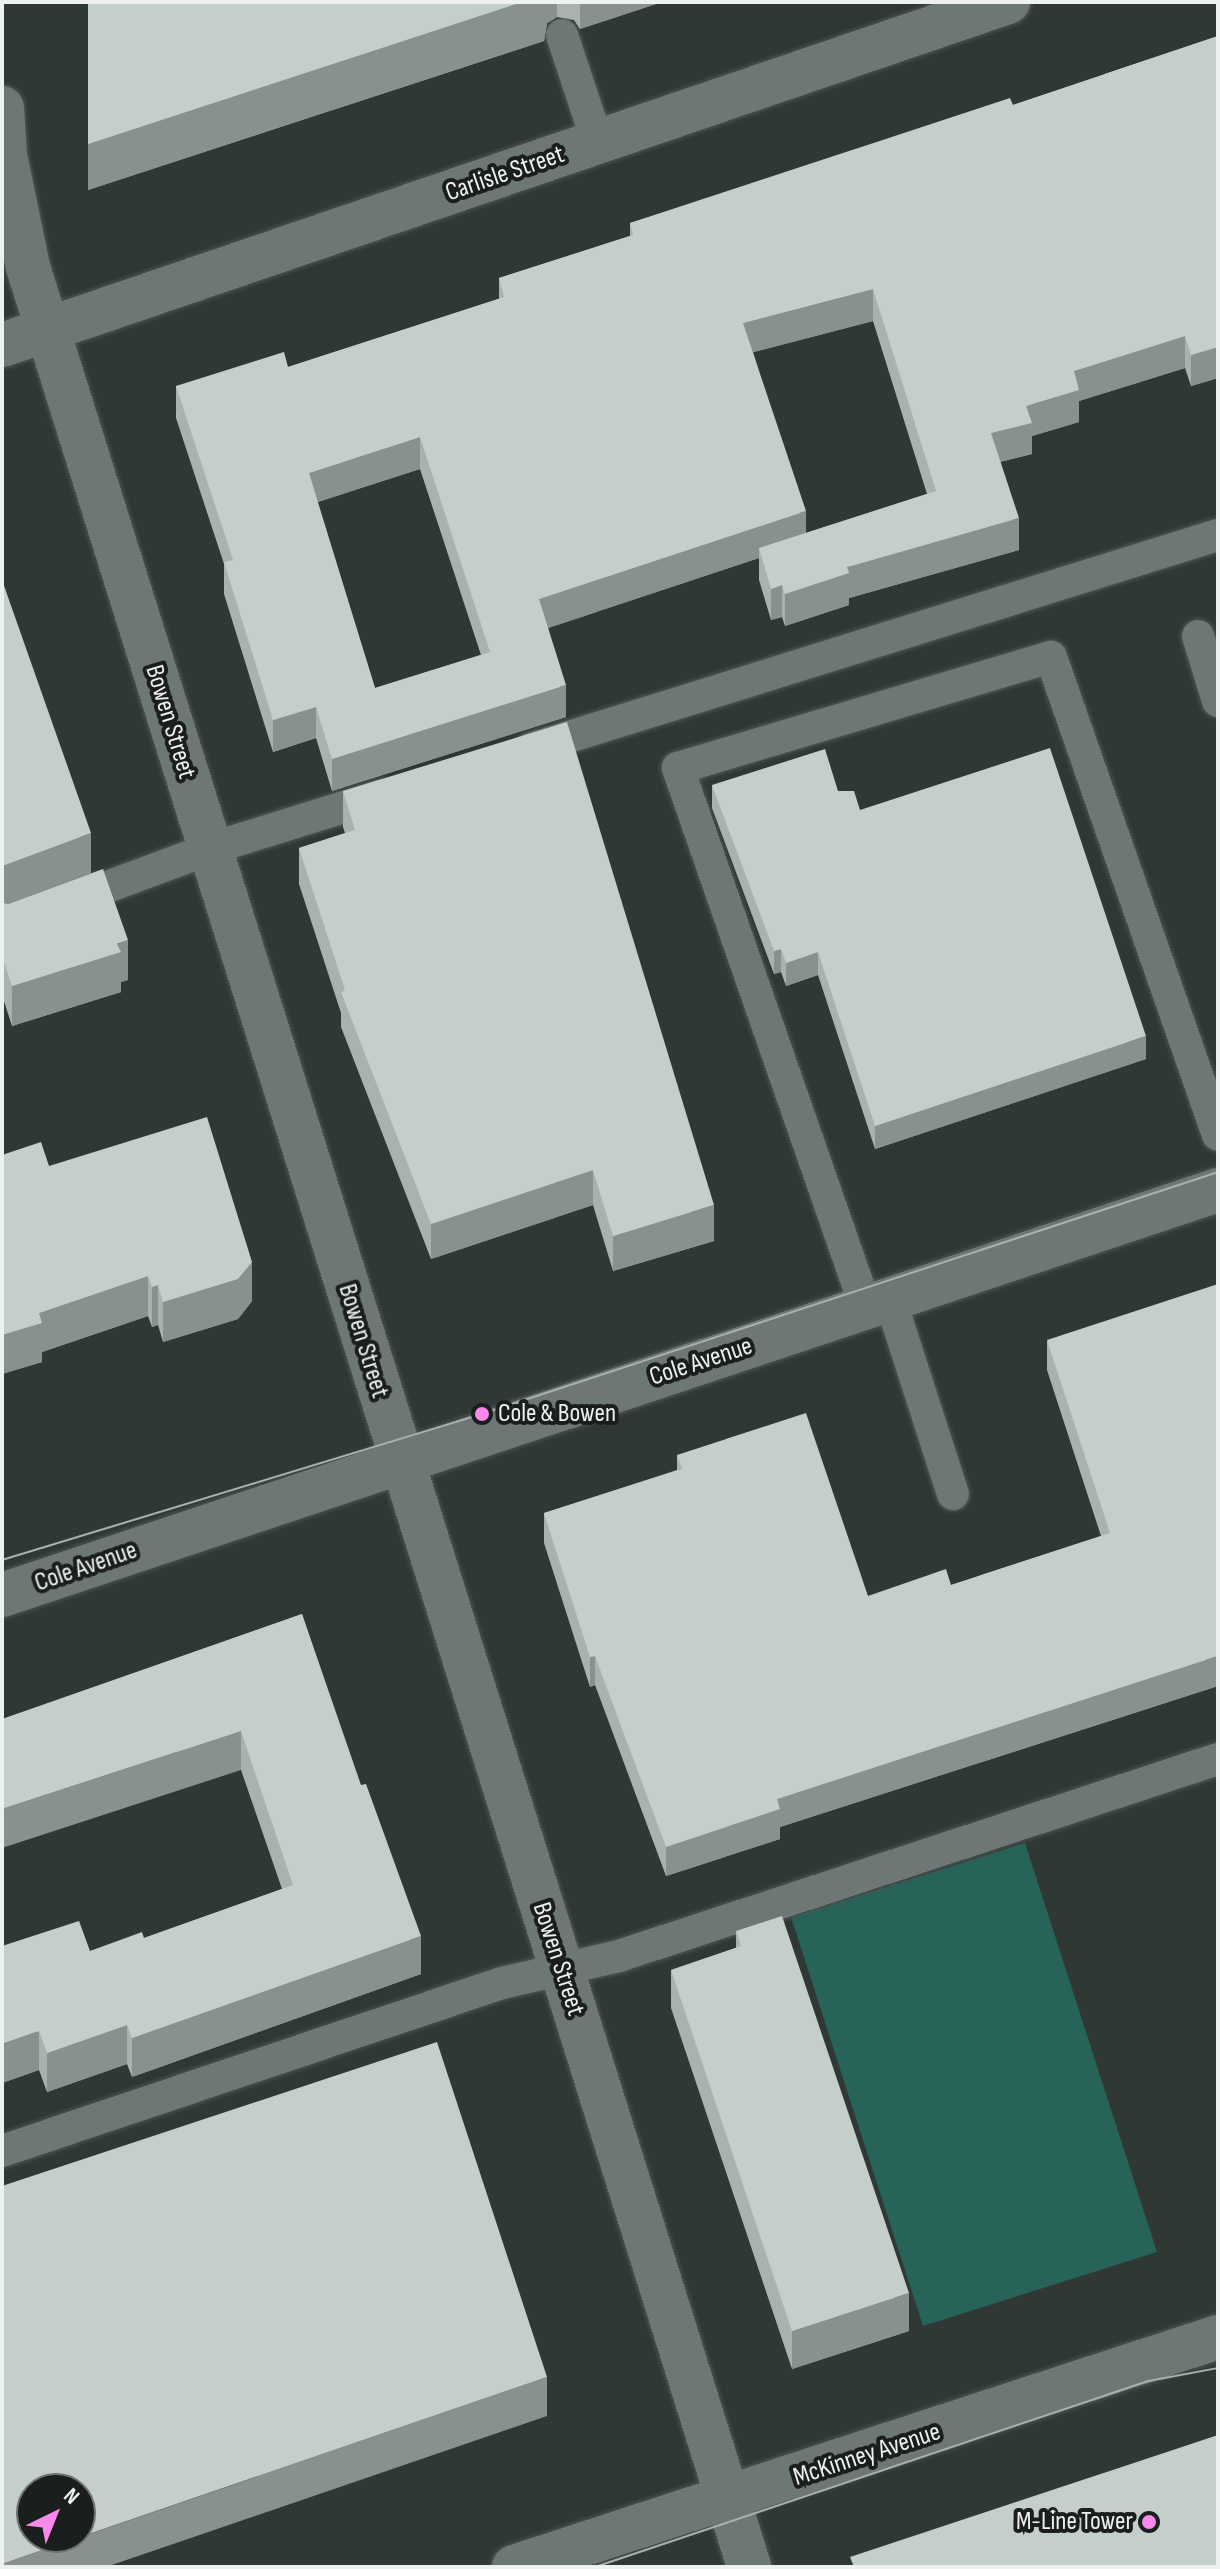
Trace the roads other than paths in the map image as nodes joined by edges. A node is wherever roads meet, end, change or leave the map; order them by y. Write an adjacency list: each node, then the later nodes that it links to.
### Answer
1 (1008, 2): 4 (street, Carlisle Street)
2 (562, 35): 4 (lane)
3 (2, 108): 5 (street, Bowen Street)
4 (598, 143): 5 (street, Carlisle Street)
5 (48, 331): 6 (street, Carlisle Street); 12 (street, Bowen Street)
6 (2, 345)
7 (1218, 535): 10 (lane)
8 (1198, 636): 9 (lane)
9 (1218, 701)
10 (494, 760)
11 (419, 784): 12 (lane)
12 (209, 849): 13 (lane); 17 (street, Bowen Street)
13 (2, 926)
14 (1218, 1135): 16 (lane)
15 (1218, 1190): 16 (street, Cole Avenue)
16 (878, 1304): 17 (street, Cole Avenue); 18 (lane)
17 (401, 1463): 19 (street, Cole Avenue); 21 (street, Bowen Street)
18 (953, 1494)
19 (2, 1595)
20 (1218, 1759): 21 (lane)
21 (561, 1970): 22 (lane); 24 (street, Bowen Street)
22 (2, 2151)
23 (1218, 2337): 24 (street, McKinney Avenue)
24 (728, 2500): 25 (street, McKinney Avenue); 26 (street, Bowen Street)
25 (514, 2567)
26 (749, 2567)

